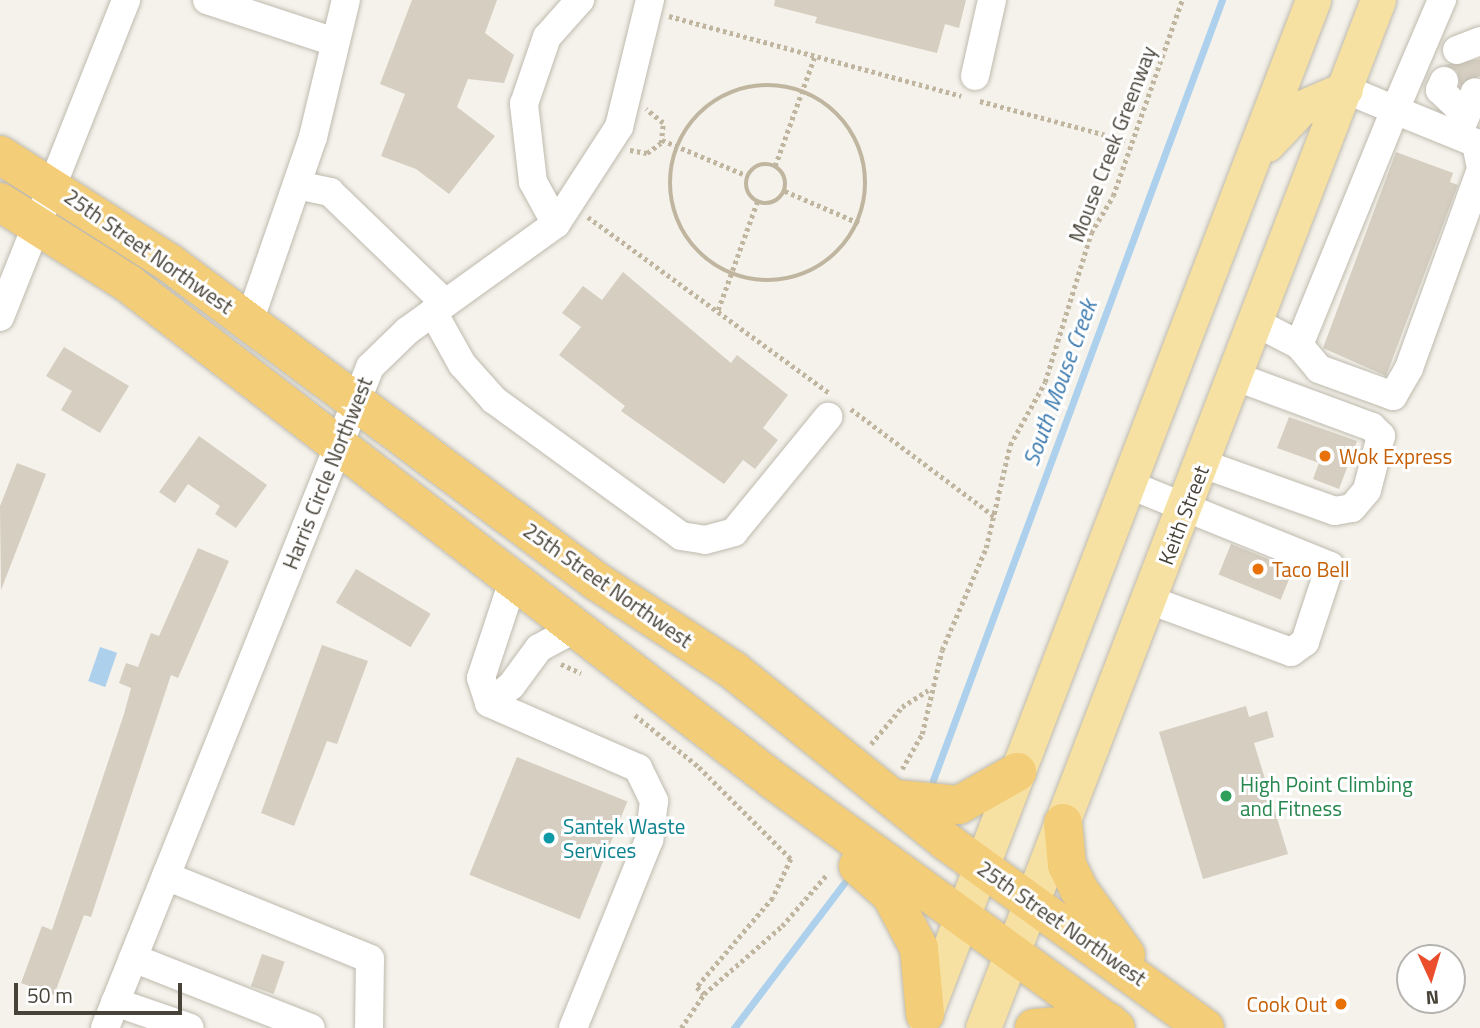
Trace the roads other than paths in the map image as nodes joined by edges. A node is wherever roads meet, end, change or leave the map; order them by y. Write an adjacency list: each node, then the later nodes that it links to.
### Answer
1 (126, 0): 20 (street)
2 (207, 0): 10 (street)
3 (346, 0): 10 (street)
4 (579, 0): 23 (street)
5 (992, 0): 11 (street)
6 (1313, 0): 21 (main road)
7 (1378, 0): 13 (main road, Keith Street)
8 (1442, 0): 14 (street)
9 (651, 5): 23 (street, Harris Circle Northwest)
10 (332, 41): 19 (street)
11 (975, 76)
12 (1444, 81): 15 (street)
13 (1345, 89): 14 (street); 21 (main road); 28 (main road, Keith Street)
14 (1395, 110): 15 (street); 29 (street)
15 (1466, 114): 17 (street)
16 (0, 155): 20 (highway, 25th Street Northwest)
17 (1480, 164)
18 (1480, 173): 29 (street)
19 (297, 185): 25 (street); 27 (street)
20 (56, 186): 24 (street); 27 (highway, 25th Street Northwest)
21 (1244, 186): 35 (main road)
22 (0, 202): 24 (highway, 25th Street Northwest)
23 (563, 214): 25 (street, Harris Circle Northwest)
24 (38, 223): 26 (street); 33 (highway, 25th Street Northwest)
25 (439, 307): 31 (street, Harris Circle Northwest); 32 (street)
26 (0, 317)
27 (249, 322): 31 (highway, 25th Street Northwest)
28 (1255, 322): 29 (street); 30 (main road, Keith Street)
29 (1299, 345)
30 (1234, 376): 34 (main road, Keith Street); 34 (street)
31 (356, 401): 33 (street, Harris Circle Northwest); 43 (highway, 25th Street Northwest)
32 (828, 417)
33 (338, 442): 37 (highway, 25th Street Northwest); 46 (street, Harris Circle Northwest)
34 (1203, 464): 36 (main road, Keith Street)
35 (1130, 485): 36 (street); 41 (main road)
36 (1186, 507): 38 (main road, Keith Street); 38 (street)
37 (514, 578): 39 (highway, 25th Street Northwest); 40 (street)
38 (1150, 600): 44 (main road, Keith Street)
39 (578, 627): 40 (street); 42 (highway, 25th Street Northwest)
40 (489, 702): 58 (street)
41 (1017, 772): 43 (highway); 45 (main road)
42 (773, 780): 48 (highway, 25th Street Northwest); 53 (highway)
43 (899, 785): 45 (highway, 25th Street Northwest)
44 (1063, 823): 47 (main road, Keith Street); 51 (highway)
45 (981, 867): 47 (highway, 25th Street Northwest); 48 (main road)
46 (166, 876): 50 (street, Harris Circle Northwest); 55 (street)
47 (1031, 903): 49 (main road, Keith Street); 51 (highway, 25th Street Northwest)
48 (962, 916): 49 (highway, 25th Street Northwest); 53 (main road)
49 (1012, 954): 54 (highway, 25th Street Northwest); 59 (main road, Keith Street)
50 (133, 958): 52 (street, Harris Circle Northwest); 57 (street)
51 (1136, 972): 61 (highway, 25th Street Northwest)
52 (110, 1015): 56 (street)
53 (922, 1021)
54 (1112, 1025): 60 (highway)
55 (370, 1027)
56 (190, 1028)
57 (311, 1028)
58 (573, 1028)
59 (983, 1028)
60 (1034, 1028)
61 (1205, 1028)

